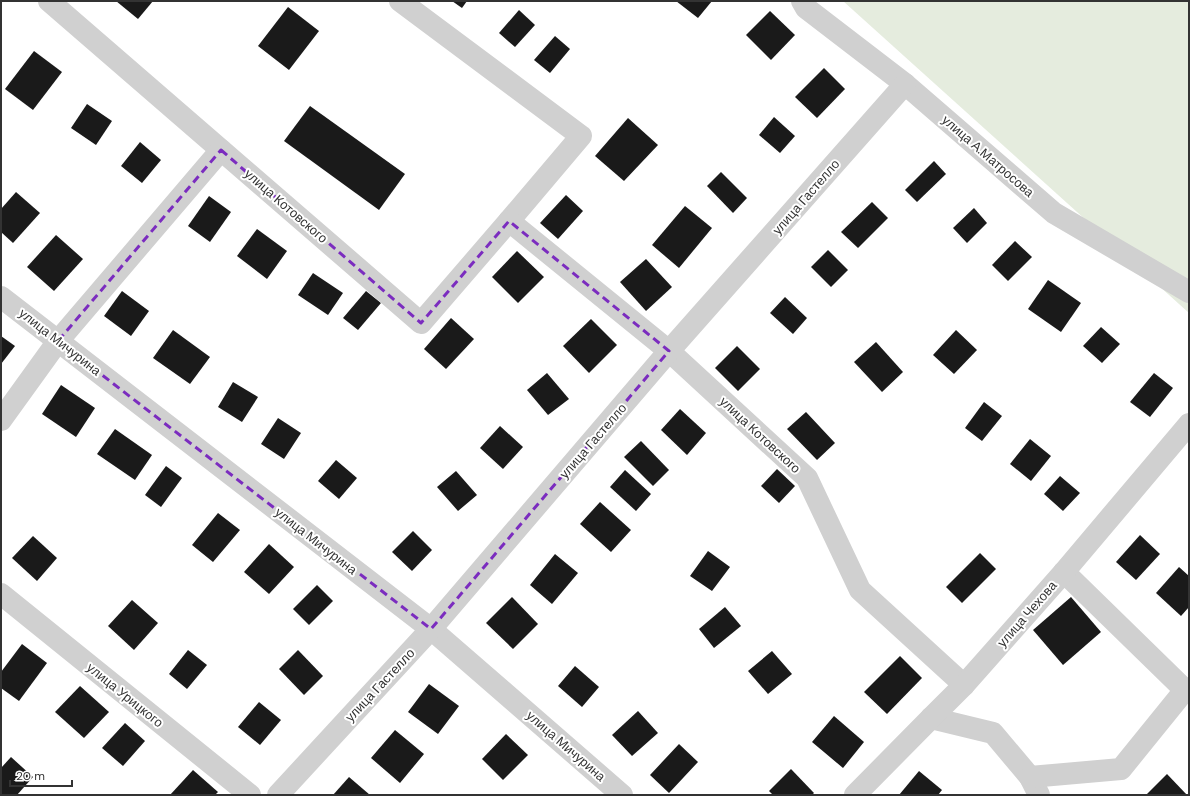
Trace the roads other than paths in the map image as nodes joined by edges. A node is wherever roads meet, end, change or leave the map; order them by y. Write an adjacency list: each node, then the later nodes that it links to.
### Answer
1 (49, 1): 5 (street, улица Котовского)
2 (400, 1): 6 (street, улица Котовского)
3 (802, 1): 4 (street, улица А.Матросова)
4 (905, 84): 7 (street, улица А.Матросова); 10 (street, улица Гастелло)
5 (221, 150): 6 (street, улица Котовского); 9 (street)
6 (509, 221): 10 (street, улица Котовского)
7 (1189, 292)
8 (1, 297): 9 (street, улица Мичурина)
9 (58, 341): 11 (street); 15 (street, улица Мичурина)
10 (669, 351): 15 (street, улица Гастелло); 16 (street, улица Котовского)
11 (1, 420)
12 (1189, 424): 13 (street, улица Чехова)
13 (1064, 572): 16 (street, улица Чехова); 18 (street)
14 (1, 594): 19 (street, улица Урицкого)
15 (431, 629): 20 (street, улица Гастелло); 21 (street, улица Мичурина)
16 (964, 685): 17 (street, улица Чехова)
17 (931, 718): 18 (street); 22 (street, улица Чехова)
18 (1035, 786)
19 (250, 795)
20 (278, 795)
21 (622, 795)
22 (855, 795)

